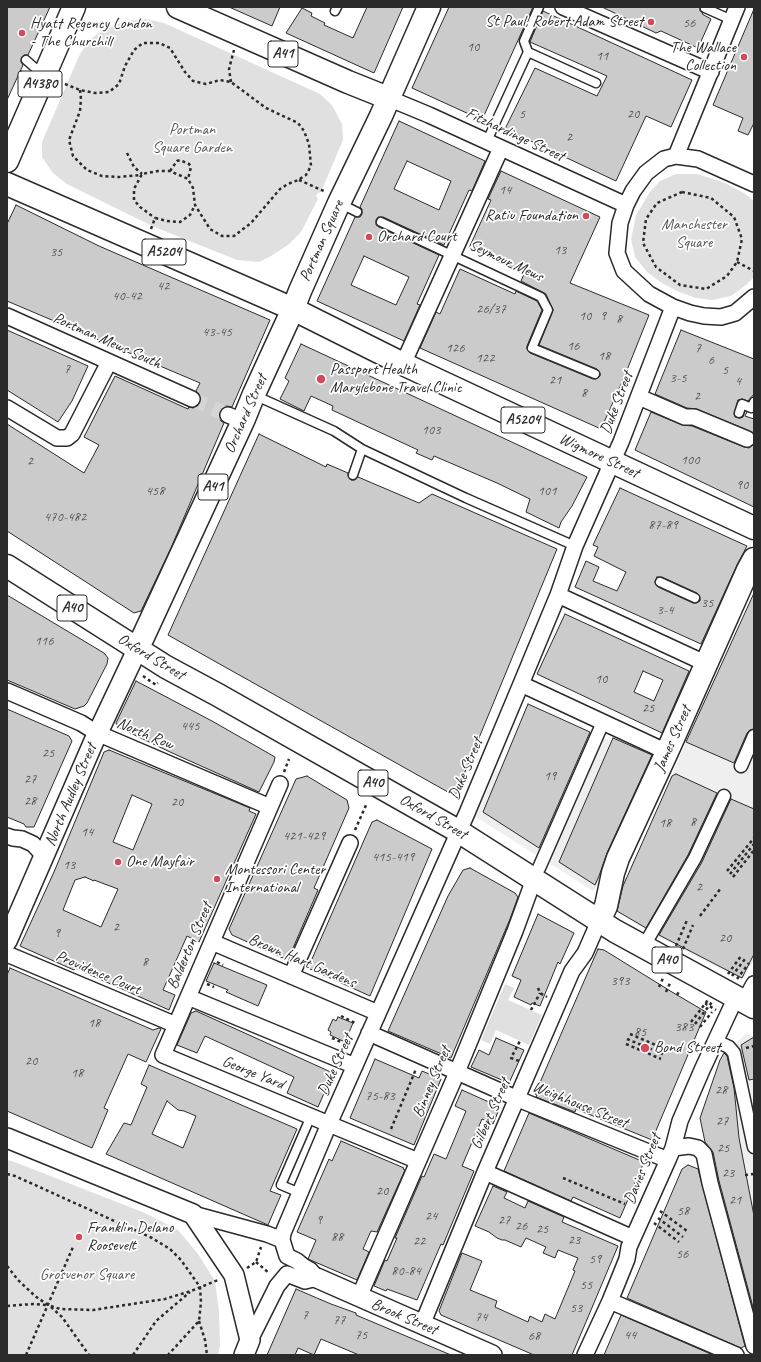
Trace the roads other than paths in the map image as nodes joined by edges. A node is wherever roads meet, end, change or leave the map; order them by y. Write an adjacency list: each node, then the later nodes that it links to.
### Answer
1 (74, 7): 11 (main road, A4380)
2 (178, 7): 13 (main road, A41)
3 (429, 7): 13 (main road, A41)
4 (539, 7): 8 (lane)
5 (563, 7): 10 (street)
6 (705, 8): 7 (lane)
7 (735, 14): 10 (street)
8 (528, 52): 12 (lane); 14 (lane)
9 (26, 60): 11 (lane)
10 (711, 72): 16 (street)
11 (44, 76): 17 (main road, A4380)
12 (596, 83)
13 (388, 98): 14 (street, Fitzhardinge Street); 25 (main road, Portman Square / A41)
14 (487, 142): 15 (street, Fitzhardinge Street)
15 (501, 148): 20 (street, Fitzhardinge Street); 22 (street, Seymour Mews)
16 (676, 156): 19 (street); 20 (street)
17 (7, 161)
18 (7, 184): 25 (main road, A5204)
19 (754, 184)
20 (626, 206): 24 (street)
21 (381, 222): 22 (lane)
22 (447, 253): 28 (street, Seymour Mews); 29 (lane, Seymour Mews)
23 (754, 297): 24 (street)
24 (673, 307): 31 (street, Duke Street)
25 (293, 309): 28 (main road, Wigmore Street / A5204); 30 (main road, Orchard Street / A41)
26 (7, 316): 27 (street, Portman Mews South)
27 (109, 362): 32 (street, Portman Mews South); 34 (street)
28 (403, 364): 38 (main road, Wigmore Street / A5204)
29 (595, 374)
30 (254, 394): 37 (lane); 47 (main road, Orchard Street / A41)
31 (639, 397): 36 (street); 38 (street, Duke Street)
32 (192, 399)
33 (754, 402): 35 (lane)
34 (7, 408)
35 (739, 413)
36 (747, 439)
37 (362, 449): 39 (lane); 41 (lane)
38 (612, 462): 40 (main road, Wigmore Street / A5204); 41 (street, Duke Street)
39 (354, 475)
40 (754, 528)
41 (576, 546): 45 (street, Duke Street)
42 (754, 559): 48 (main road, James Street)
43 (7, 566): 47 (main road, Oxford Street / A40)
44 (660, 582): 46 (lane)
45 (558, 595): 48 (street); 49 (street, Duke Street)
46 (695, 598)
47 (137, 650): 52 (street, North Audley Street); 59 (main road, Oxford Street / A40)
48 (707, 664): 54 (main road, James Street)
49 (521, 684): 51 (street); 59 (street, Duke Street)
50 (7, 692): 52 (street, North Row)
51 (602, 726): 54 (street); 63 (street)
52 (97, 733): 58 (street, North Row); 62 (street, North Audley Street)
53 (754, 736): 55 (street)
54 (672, 754): 64 (main road, James Street)
55 (741, 766)
56 (280, 784): 58 (street, Balderton Street)
57 (724, 796): 65 (street)
58 (270, 807): 67 (street, Balderton Street)
59 (458, 831): 63 (main road, Oxford Street / A40); 72 (street, Duke Street)
60 (7, 836): 62 (street)
61 (350, 842): 69 (street)
62 (44, 856): 66 (street, North Audley Street)
63 (536, 874): 64 (main road, Oxford Street / A40); 78 (street, Binney Street)
64 (599, 921): 71 (main road, Oxford Street / A40); 79 (street, Gilbert Street)
65 (649, 937)
66 (7, 941)
67 (212, 942): 69 (street, Brown Hart Gardens); 70 (street, Balderton Street)
68 (7, 954): 73 (street, Providence Court)
69 (291, 976): 72 (street, Brown Hart Gardens)
70 (188, 997): 73 (street, Balderton Street); 77 (street)
71 (747, 998): 75 (street, Davies Street)
72 (378, 1013): 74 (street, Duke Street)
73 (176, 1025): 76 (street, Balderton Street)
74 (369, 1033): 77 (street, Duke Street); 78 (street, Weighhouse Street)
75 (716, 1040): 83 (street); 84 (street, Davies Street)
76 (162, 1055): 80 (street, George Yard)
77 (354, 1066): 81 (street, Duke Street)
78 (456, 1072): 79 (street, Weighhouse Street); 85 (street, Binney Street)
79 (518, 1099): 84 (street, Weighhouse Street); 86 (street, Gilbert Street)
80 (311, 1116): 81 (street, George Yard); 87 (lane)
81 (329, 1124): 85 (street, George Yard); 87 (street, Duke Street)
82 (8, 1139): 88 (street)
83 (754, 1147)
84 (671, 1154): 89 (street, Davies Street); 97 (street)
85 (418, 1161): 94 (street, Binney Street)
86 (486, 1172): 89 (street); 96 (street, Gilbert Street)
87 (300, 1193): 90 (street, Duke Street)
88 (193, 1214): 90 (street); 98 (street)
89 (633, 1238): 95 (street, Davies Street)
90 (282, 1240): 91 (street)
91 (287, 1256): 92 (street); 93 (street, Brook Street)
92 (287, 1274): 93 (street, Brook Street); 98 (street)
93 (317, 1278): 94 (street, Brook Street)
94 (359, 1298): 96 (street, Brook Street)
95 (610, 1301): 100 (street, Davies Street); 101 (street)
96 (422, 1325): 99 (street, Brook Street)
97 (754, 1346)
98 (247, 1348)
99 (492, 1355)
100 (585, 1355)
101 (736, 1355)

